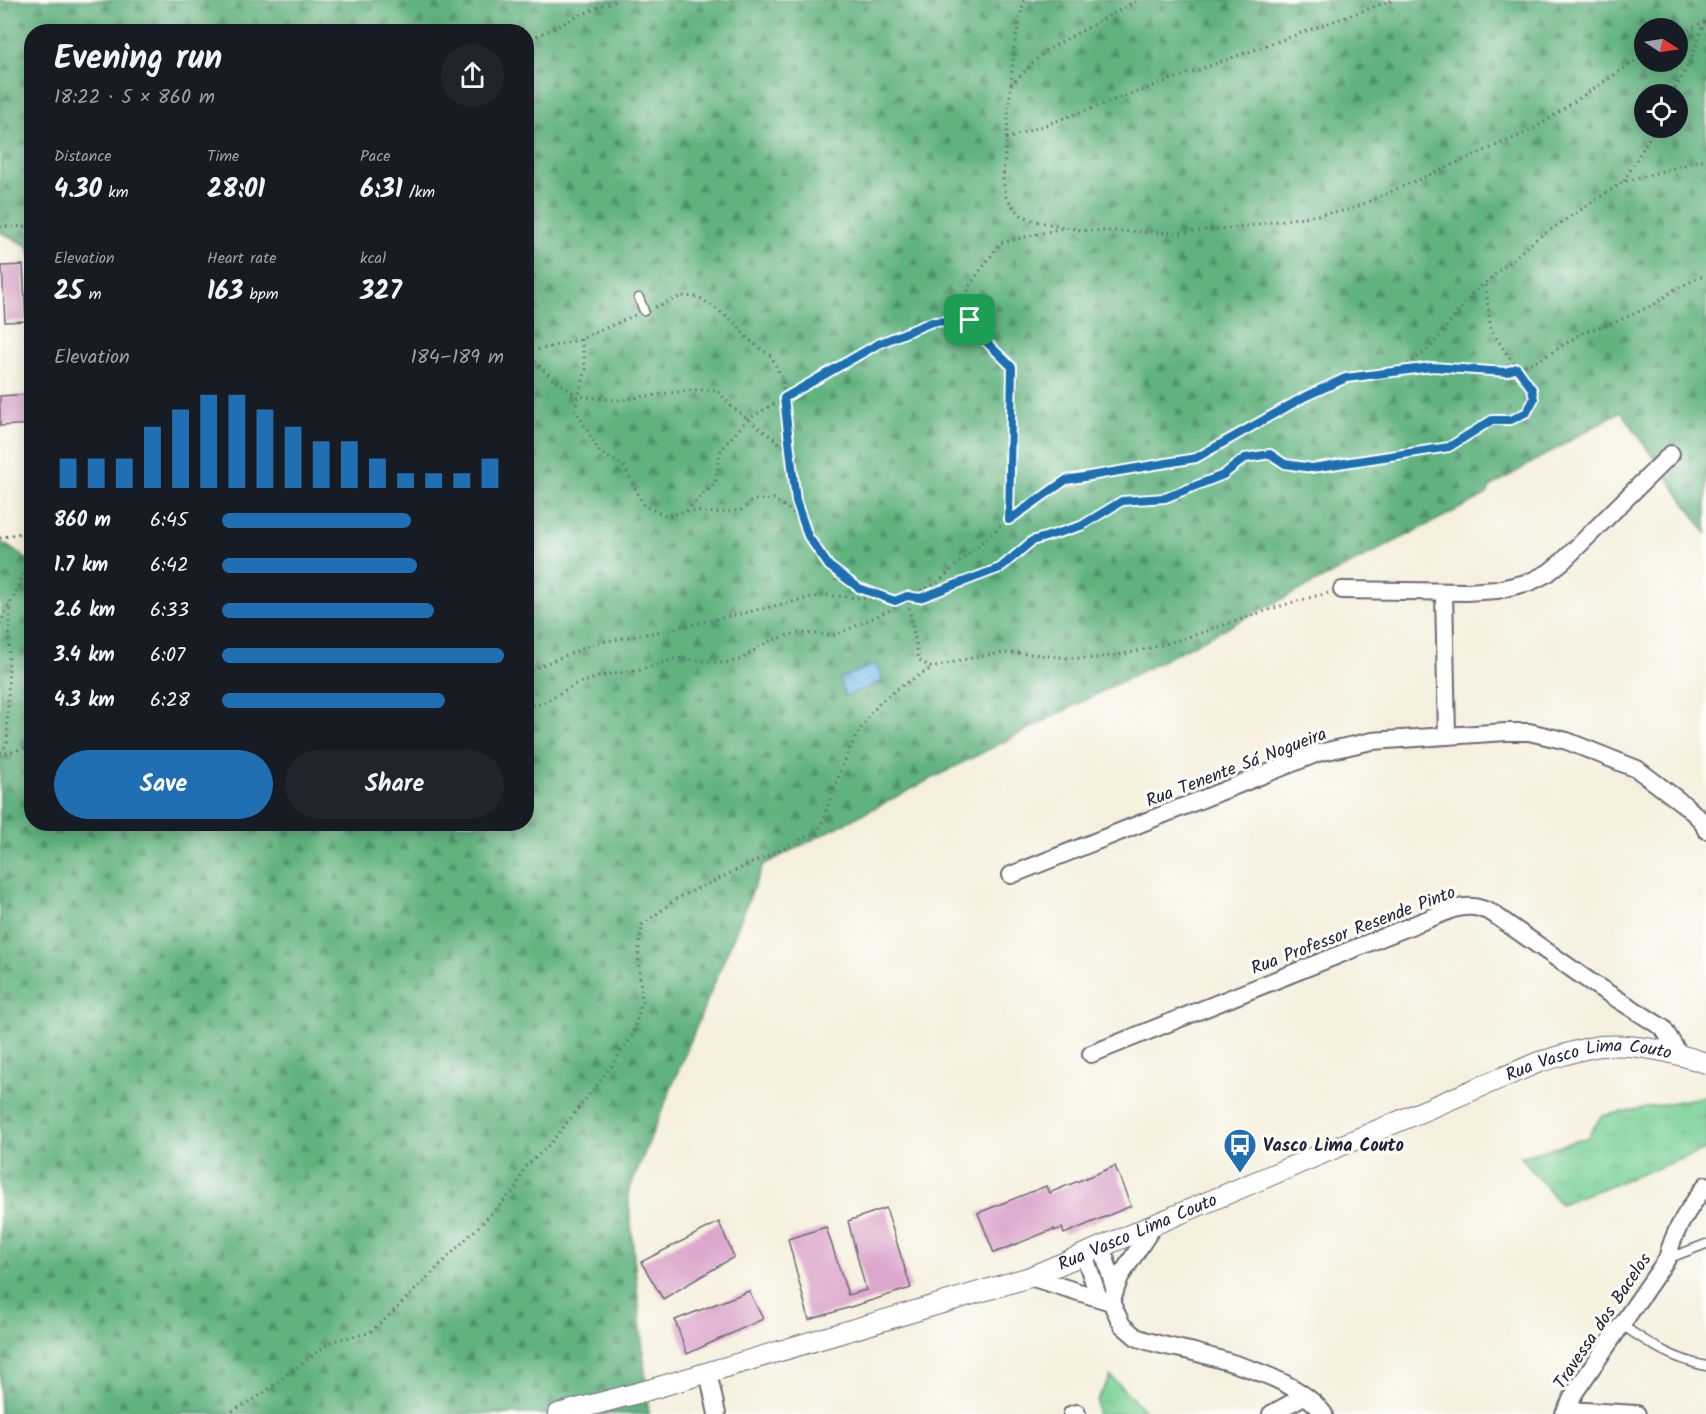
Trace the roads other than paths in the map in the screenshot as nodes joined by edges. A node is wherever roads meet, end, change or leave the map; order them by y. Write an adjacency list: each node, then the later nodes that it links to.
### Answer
1 (639, 298): 2 (lane)
2 (644, 311)
3 (1671, 454): 5 (street)
4 (1342, 590): 5 (street)
5 (1444, 592): 6 (street)
6 (1447, 736): 7 (street, Rua Tenente Sá Nogueira); 8 (street, Rua Tenente Sá Nogueira)
7 (1706, 830)
8 (1011, 875)
9 (1643, 1017): 10 (street); 11 (street, Rua Professor Resende Pinto); 12 (street, Rua Professor Resende Pinto)
10 (1640, 1047): 12 (street, Rua Vasco Lima Couto); 15 (street, Rua Vasco Lima Couto)
11 (1091, 1054)
12 (1679, 1054): 13 (street, Rua Vasco Lima Couto)
13 (1706, 1063)
14 (1706, 1185): 18 (street)
15 (1154, 1226): 17 (street, Rua Vasco Lima Couto); 20 (street)
16 (1706, 1244): 18 (lane, Travessa dos Bacelos)
17 (1093, 1251): 19 (street, Rua Vasco Lima Couto); 20 (street)
18 (1667, 1259): 21 (street, Travessa dos Bacelos)
19 (1030, 1277): 20 (street); 23 (street, Rua Vasco Lima Couto)
20 (1108, 1297): 24 (street)
21 (1622, 1325): 22 (lane); 25 (street, Travessa dos Bacelos)
22 (1706, 1366)
23 (708, 1372): 26 (street, Rua Vasco Lima Couto); 27 (street)
24 (1304, 1396): 28 (street); 29 (street)
25 (1565, 1412): 30 (street)
26 (558, 1414)
27 (717, 1414)
28 (1271, 1414)
29 (1324, 1414)
30 (1636, 1414)

